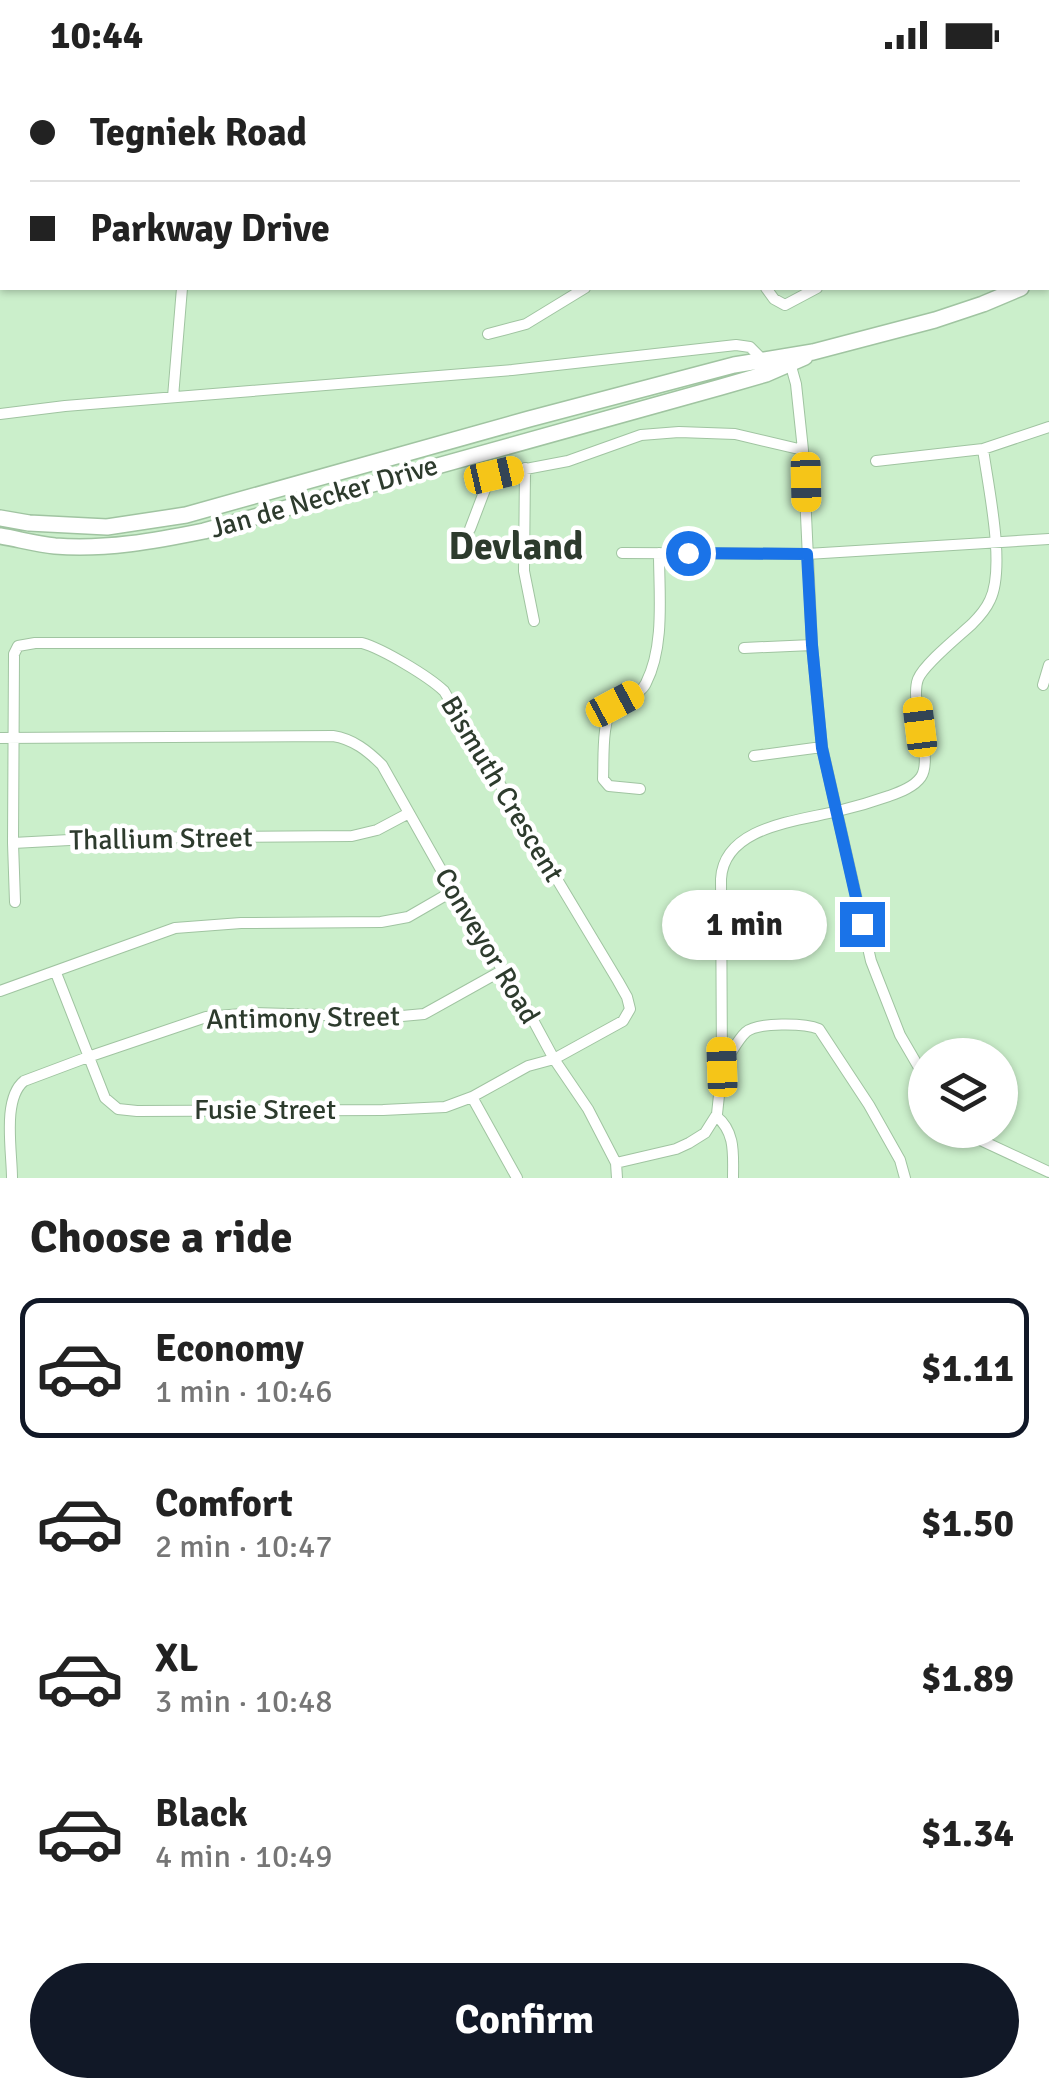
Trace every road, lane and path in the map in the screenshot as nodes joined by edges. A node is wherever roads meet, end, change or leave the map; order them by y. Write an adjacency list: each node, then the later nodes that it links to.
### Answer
1 (182, 290): 9 (street)
2 (582, 290): 6 (street)
3 (767, 290): 4 (street)
4 (814, 290)
5 (1015, 290): 8 (main road, Jan de Necker Drive)
6 (488, 334)
7 (762, 358): 8 (main road, Jan de Necker Drive); 9 (street); 16 (main road, Jan de Necker Drive)
8 (790, 359): 13 (street); 18 (main road, Jan de Necker Drive)
9 (173, 397): 10 (street)
10 (0, 414)
11 (1049, 428): 12 (street)
12 (983, 449): 14 (street); 20 (street)
13 (804, 450): 15 (street); 24 (street)
14 (876, 461)
15 (524, 468): 17 (street); 25 (street)
16 (0, 518)
17 (470, 529)
18 (0, 536)
19 (1049, 539): 20 (street); 21 (street)
20 (995, 542): 24 (street); 35 (street)
21 (1049, 549)
22 (622, 552): 23 (street)
23 (659, 554): 24 (street); 34 (street)
24 (807, 554): 26 (street)
25 (534, 622)
26 (812, 645): 27 (street); 32 (street)
27 (744, 648)
28 (1049, 665): 29 (street)
29 (1043, 685)
30 (0, 738): 31 (street)
31 (13, 738): 36 (street, Conveyor Road); 37 (street); 45 (street, Bismuth Crescent)
32 (822, 748): 33 (street); 35 (street)
33 (754, 756)
34 (640, 789)
35 (836, 812): 43 (street); 46 (street)
36 (410, 814): 37 (street, Thallium Street); 38 (street, Conveyor Road)
37 (13, 843): 39 (street)
38 (453, 891): 40 (street, Conveyor Road); 41 (street)
39 (16, 902)
40 (502, 970): 44 (street, Antimony Street); 45 (street, Conveyor Road)
41 (56, 973): 42 (street); 44 (street, Fusie Street)
42 (0, 991)
43 (908, 1048)
44 (88, 1056): 47 (street, Fusie Street); 52 (street, Antimony Street)
45 (554, 1059): 47 (street, Fusie Street); 50 (street, Conveyor Road)
46 (722, 1067): 48 (street); 56 (street)
47 (472, 1097): 53 (street)
48 (716, 1116): 50 (street); 55 (street)
49 (997, 1148): 51 (street)
50 (616, 1163): 54 (street, Conveyor Road)
51 (1049, 1172)
52 (12, 1178)
53 (518, 1178)
54 (617, 1178)
55 (734, 1178)
56 (905, 1178)

